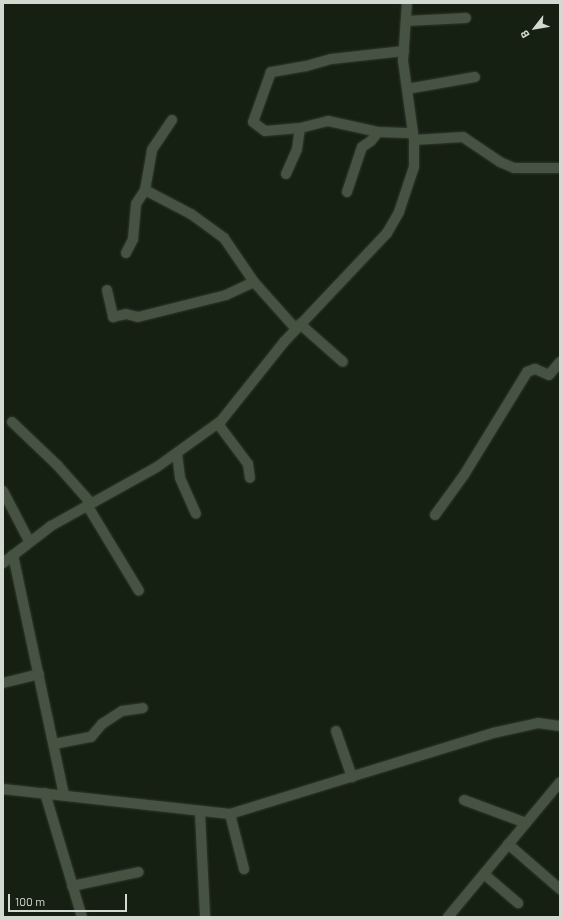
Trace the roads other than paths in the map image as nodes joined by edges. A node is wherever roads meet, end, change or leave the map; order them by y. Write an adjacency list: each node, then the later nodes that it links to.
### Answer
1 (407, 3): 3 (street)
2 (466, 18): 3 (street)
3 (406, 21): 4 (street)
4 (404, 51): 6 (street); 8 (street)
5 (475, 77): 6 (street)
6 (407, 89): 10 (street)
7 (172, 120): 13 (street)
8 (300, 128): 9 (street); 12 (street)
9 (378, 132): 10 (street); 14 (street)
10 (413, 136): 11 (street); 18 (street)
11 (560, 168)
12 (286, 174)
13 (145, 190): 15 (street); 16 (street)
14 (347, 192)
15 (126, 252)
16 (254, 282): 17 (street); 18 (street)
17 (107, 290)
18 (298, 326): 19 (street); 22 (street)
19 (343, 362)
20 (560, 362): 28 (street)
21 (12, 422): 26 (street)
22 (218, 424): 23 (street); 24 (street)
23 (177, 453): 26 (street); 27 (street)
24 (250, 478)
25 (3, 491): 29 (street)
26 (89, 504): 29 (street); 32 (street)
27 (196, 514)
28 (435, 515)
29 (29, 541): 30 (street)
30 (13, 555): 31 (street); 33 (street)
31 (3, 563)
32 (139, 592)
33 (38, 674): 34 (street); 38 (street)
34 (3, 683)
35 (143, 708): 38 (street)
36 (560, 726): 39 (street)
37 (336, 731): 39 (street)
38 (54, 744): 43 (street)
39 (352, 777): 46 (street)
40 (3, 789): 42 (street)
41 (558, 789): 47 (street)
42 (45, 793): 43 (street); 52 (street)
43 (64, 794): 45 (street)
44 (464, 800): 47 (street)
45 (200, 813): 46 (street); 56 (street)
46 (230, 814): 49 (street)
47 (526, 823): 48 (street)
48 (508, 844): 51 (street); 53 (street)
49 (244, 869)
50 (139, 872): 52 (street)
51 (484, 874): 54 (street); 57 (street)
52 (72, 886): 55 (street)
53 (560, 889)
54 (518, 903)
55 (82, 917)
56 (205, 917)
57 (448, 917)

